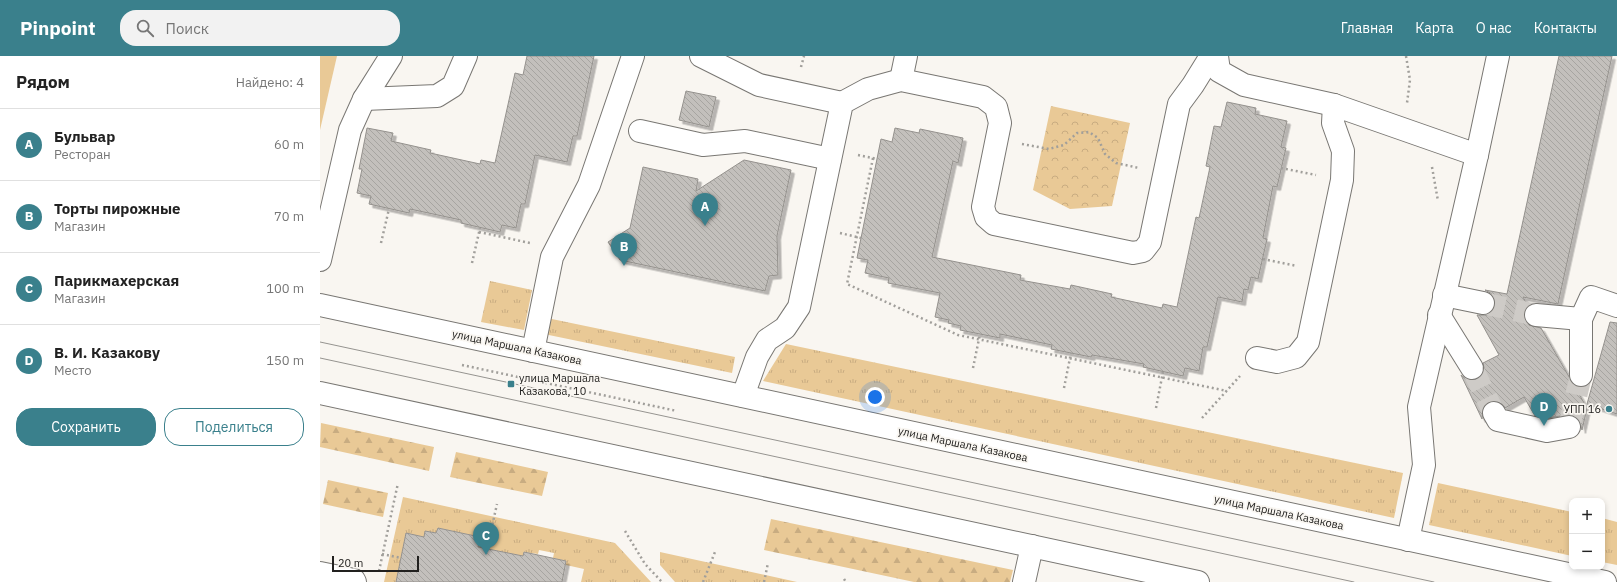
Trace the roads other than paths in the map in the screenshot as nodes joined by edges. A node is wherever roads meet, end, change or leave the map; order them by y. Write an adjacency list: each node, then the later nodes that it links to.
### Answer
1 (391, 56): 10 (street)
2 (466, 56): 10 (street)
3 (633, 56): 23 (street)
4 (701, 56): 11 (street)
5 (906, 56): 9 (street)
6 (1211, 56): 9 (street)
7 (1217, 56): 12 (street)
8 (1498, 56): 14 (street)
9 (901, 80): 11 (street)
10 (364, 99): 16 (street)
11 (842, 103): 15 (street)
12 (1334, 105): 14 (street); 24 (street)
13 (640, 131): 15 (street)
14 (1477, 155): 19 (street)
15 (830, 159): 28 (street)
16 (320, 260)
17 (1483, 303): 19 (street)
18 (320, 305): 23 (street, улица Маршала Казакова)
19 (1442, 305): 25 (street); 31 (street)
20 (1617, 306): 22 (street)
21 (1536, 315): 22 (street)
22 (1582, 319): 26 (street)
23 (533, 351): 28 (street, улица Маршала Казакова)
24 (1257, 358)
25 (1472, 368)
26 (1581, 374)
27 (320, 392): 32 (street)
28 (743, 396): 31 (street, улица Маршала Казакова)
29 (1494, 413): 30 (street)
30 (1569, 427)
31 (1408, 540): 37 (street, улица Маршала Казакова)
32 (1032, 546): 35 (street); 36 (street)
33 (320, 573): 34 (street)
34 (355, 582)
35 (1024, 582)
36 (1198, 582)
37 (1605, 582)

